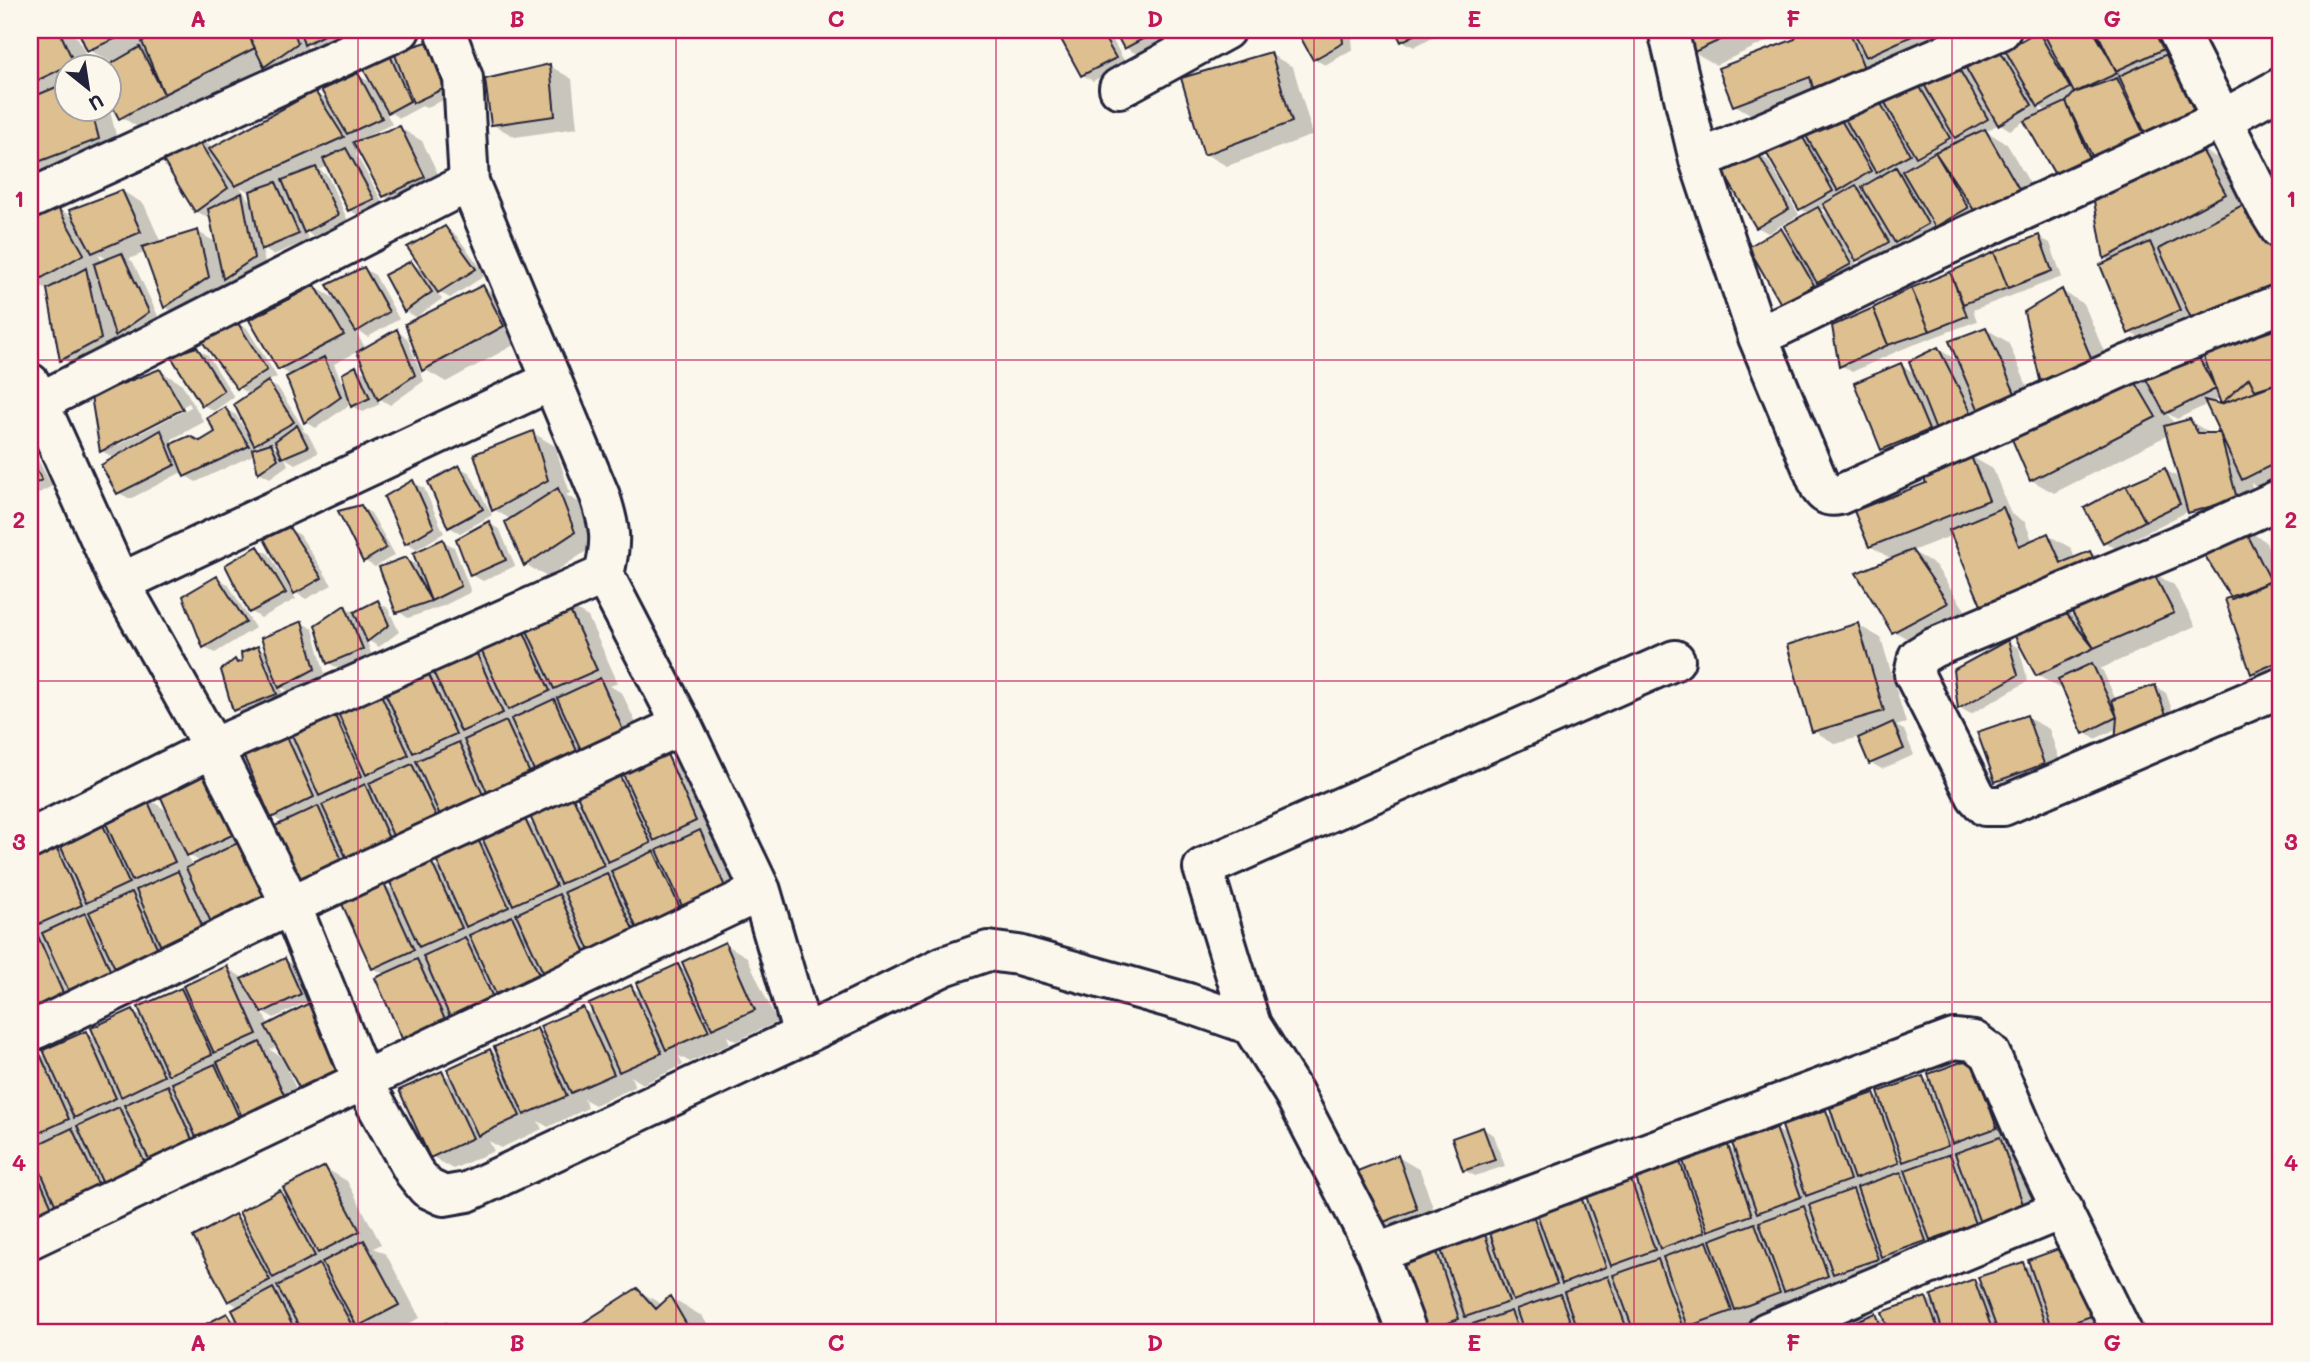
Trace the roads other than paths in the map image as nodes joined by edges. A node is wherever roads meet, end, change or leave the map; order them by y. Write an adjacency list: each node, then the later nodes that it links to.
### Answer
1 (400, 30): 12 (street)
2 (445, 30): 11 (street)
3 (1225, 30): 7 (street)
4 (1668, 30): 10 (street)
5 (2001, 30): 10 (street)
6 (2177, 30): 9 (street)
7 (1119, 88)
8 (2280, 88): 9 (street)
9 (2223, 119): 13 (street); 15 (street)
10 (1699, 160): 15 (street)
11 (469, 182): 16 (street); 17 (street)
12 (30, 198)
13 (2280, 229)
14 (2280, 304): 15 (street)
15 (1758, 337)
16 (551, 381): 19 (street); 20 (street)
17 (33, 397): 20 (street)
18 (2280, 499): 22 (street)
19 (604, 575): 23 (street); 24 (street)
20 (120, 583): 24 (street)
21 (1675, 660): 28 (street)
22 (2280, 688)
23 (682, 725): 26 (street); 27 (street)
24 (213, 748): 25 (street); 27 (street)
25 (30, 839)
26 (761, 891): 30 (street); 31 (street)
27 (291, 905): 29 (street); 31 (street)
28 (1251, 1025): 30 (street); 34 (street)
29 (30, 1032)
30 (803, 1035): 31 (street)
31 (362, 1079): 33 (street)
32 (2063, 1209): 34 (street); 36 (street); 37 (street)
33 (30, 1239)
34 (1377, 1253): 35 (street)
35 (1407, 1332)
36 (1767, 1332)
37 (2122, 1332)

